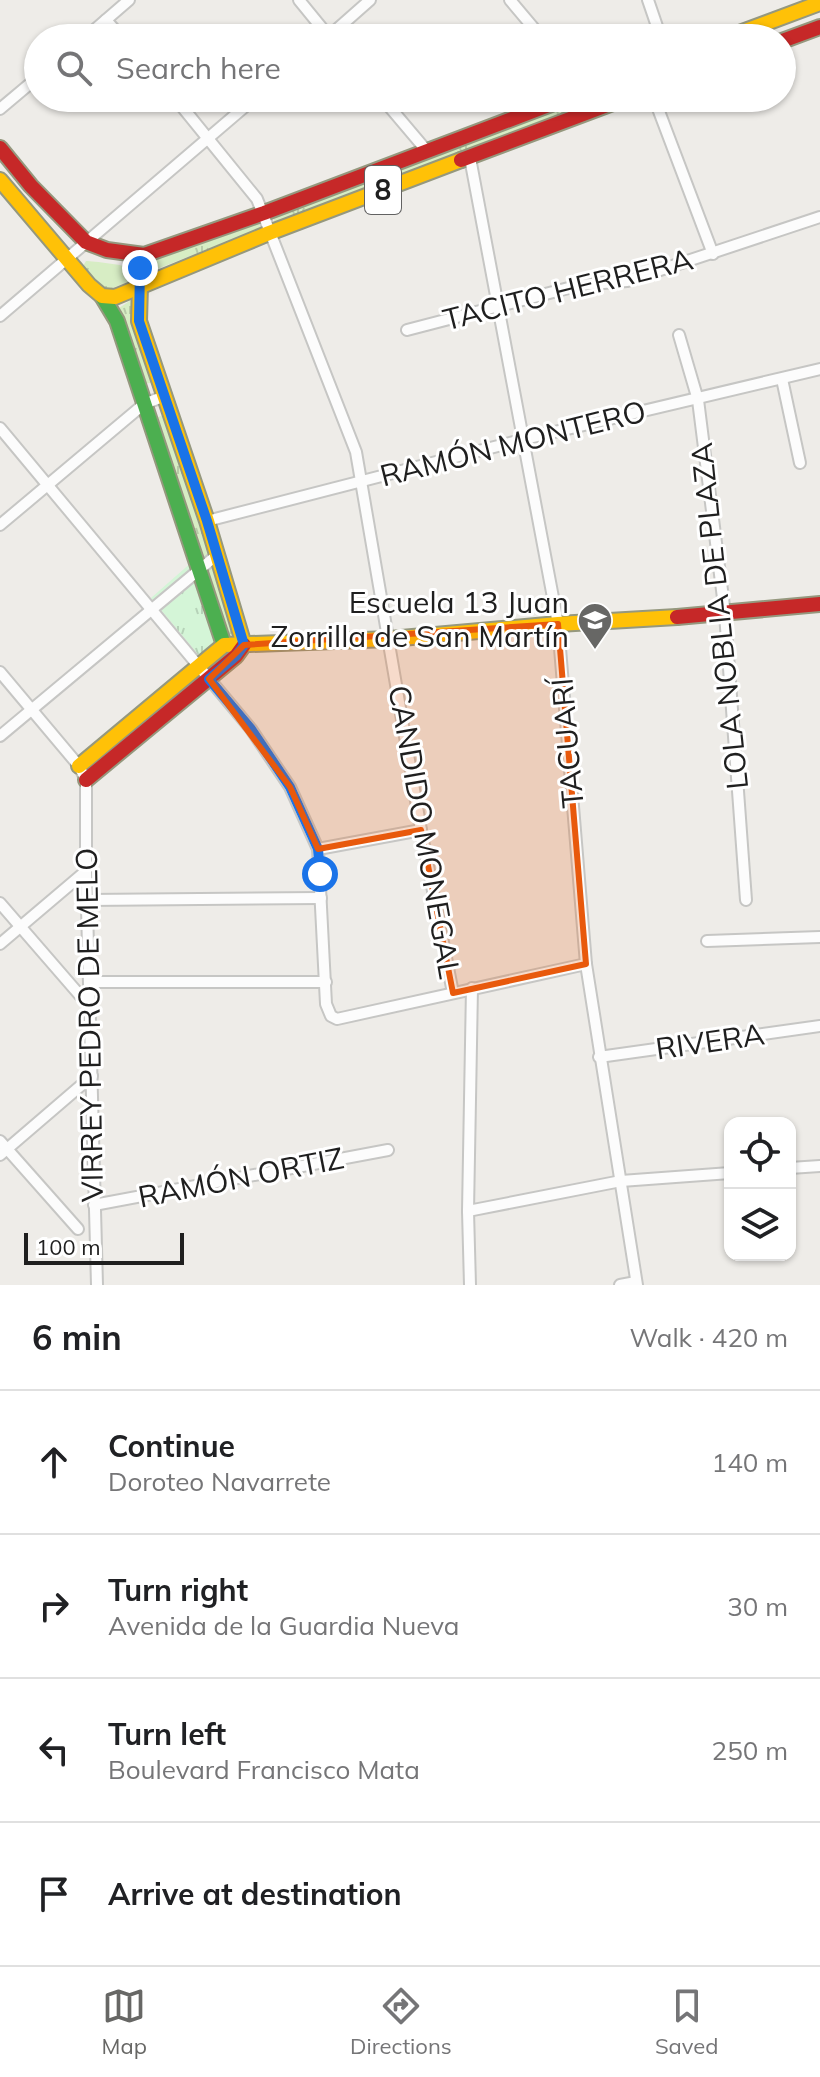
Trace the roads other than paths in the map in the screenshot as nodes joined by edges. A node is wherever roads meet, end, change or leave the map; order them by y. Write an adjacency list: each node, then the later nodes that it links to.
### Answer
1 (129, 0): 7 (street)
2 (299, 0): 10 (street)
3 (370, 0): 11 (street)
4 (510, 0): 12 (street)
5 (648, 0): 13 (street)
6 (820, 3): 14 (street)
7 (106, 20): 8 (street); 9 (street)
8 (101, 24)
9 (110, 24)
10 (318, 24)
11 (343, 24)
12 (530, 24)
13 (656, 24)
14 (764, 24)
15 (820, 27): 16 (street)
16 (796, 36)
17 (24, 89): 18 (street)
18 (0, 109)
19 (187, 112): 25 (street, CANDIDO MONEGAL)
20 (238, 112): 25 (street)
21 (394, 112): 27 (street)
22 (529, 112): 27 (street, 8)
23 (590, 112): 28 (street, 8)
24 (659, 112): 34 (street)
25 (209, 137): 30 (street, CANDIDO MONEGAL); 33 (street)
26 (0, 148): 33 (street, 8)
27 (426, 150): 30 (street, 8)
28 (470, 158): 32 (street, 8); 39 (street, TACUARÍ)
29 (0, 180): 36 (street)
30 (264, 213): 32 (street, CANDIDO MONEGAL); 35 (street, 8)
31 (820, 217): 34 (street, TACITO HERRERA)
32 (269, 233): 37 (street, 8); 51 (street, CANDIDO MONEGAL)
33 (86, 242): 35 (street, 8); 36 (street)
34 (713, 254): 39 (street, TACITO HERRERA)
35 (132, 255): 37 (street)
36 (66, 259): 38 (street); 40 (street)
37 (140, 285): 38 (street, 8); 45 (street)
38 (102, 296): 47 (street)
39 (499, 304): 41 (street, TACITO HERRERA); 49 (street, TACUARÍ)
40 (0, 316)
41 (407, 330)
42 (679, 335): 46 (street, LOLA NOBLIA DE PLAZA)
43 (820, 369): 44 (street, RAMÓN MONTERO)
44 (782, 379): 46 (street, RAMÓN MONTERO); 50 (street)
45 (165, 396): 47 (street); 53 (street)
46 (698, 400): 49 (street, RAMÓN MONTERO); 59 (street, LOLA NOBLIA DE PLAZA)
47 (144, 404): 52 (street); 56 (street)
48 (0, 428): 52 (street)
49 (525, 439): 51 (street, RAMÓN MONTERO); 60 (street, TACUARÍ)
50 (800, 463)
51 (361, 481): 53 (street, RAMÓN MONTERO); 61 (street, CANDIDO MONEGAL)
52 (47, 485): 54 (street); 58 (street)
53 (207, 521): 55 (street)
54 (0, 525)
55 (217, 555): 56 (street); 63 (street)
56 (201, 569): 58 (street); 62 (street)
57 (820, 604): 59 (street)
58 (152, 612): 64 (street); 67 (street)
59 (725, 614): 60 (street); 75 (street, LOLA NOBLIA DE PLAZA)
60 (558, 624): 61 (street); 81 (street, TACUARÍ)
61 (390, 639): 63 (street); 70 (street, CANDIDO MONEGAL)
62 (224, 645): 63 (street); 64 (street)
63 (244, 645): 66 (street)
64 (199, 666): 66 (street); 69 (street)
65 (0, 672): 67 (street)
66 (209, 679): 69 (street); 71 (street)
67 (32, 709): 68 (street); 69 (street)
68 (0, 736)
69 (83, 773): 72 (street, VIRREY PEDRO DE MELO)
70 (421, 830): 71 (street); 85 (street, CANDIDO MONEGAL)
71 (318, 849): 73 (street)
72 (86, 871): 74 (street, VIRREY PEDRO DE MELO); 77 (street)
73 (321, 898): 74 (street); 83 (street)
74 (88, 900): 82 (street, VIRREY PEDRO DE MELO)
75 (746, 900)
76 (0, 903): 77 (street)
77 (21, 927): 80 (street); 86 (street)
78 (820, 937): 79 (street)
79 (707, 941)
80 (0, 944)
81 (586, 964): 84 (street); 88 (street, TACUARÍ)
82 (90, 982): 83 (street); 86 (street, VIRREY PEDRO DE MELO)
83 (326, 982): 85 (street)
84 (472, 988): 85 (street); 97 (street, CANDIDO MONEGAL)
85 (453, 993)
86 (90, 1007): 89 (street, VIRREY PEDRO DE MELO)
87 (820, 1026): 88 (street, RIVERA)
88 (599, 1057): 95 (street, TACUARÍ)
89 (92, 1076): 90 (street); 96 (street, VIRREY PEDRO DE MELO)
90 (2, 1148): 98 (street)
91 (388, 1150): 96 (street, RAMÓN ORTIZ)
92 (820, 1166): 93 (street)
93 (796, 1168)
94 (724, 1173): 95 (street)
95 (621, 1181): 97 (street); 99 (street, TACUARÍ)
96 (94, 1205): 100 (street, VIRREY PEDRO DE MELO)
97 (468, 1211): 101 (street, CANDIDO MONEGAL)
98 (78, 1229)
99 (637, 1284): 102 (street)
100 (97, 1285)
101 (470, 1285)
102 (620, 1285)

